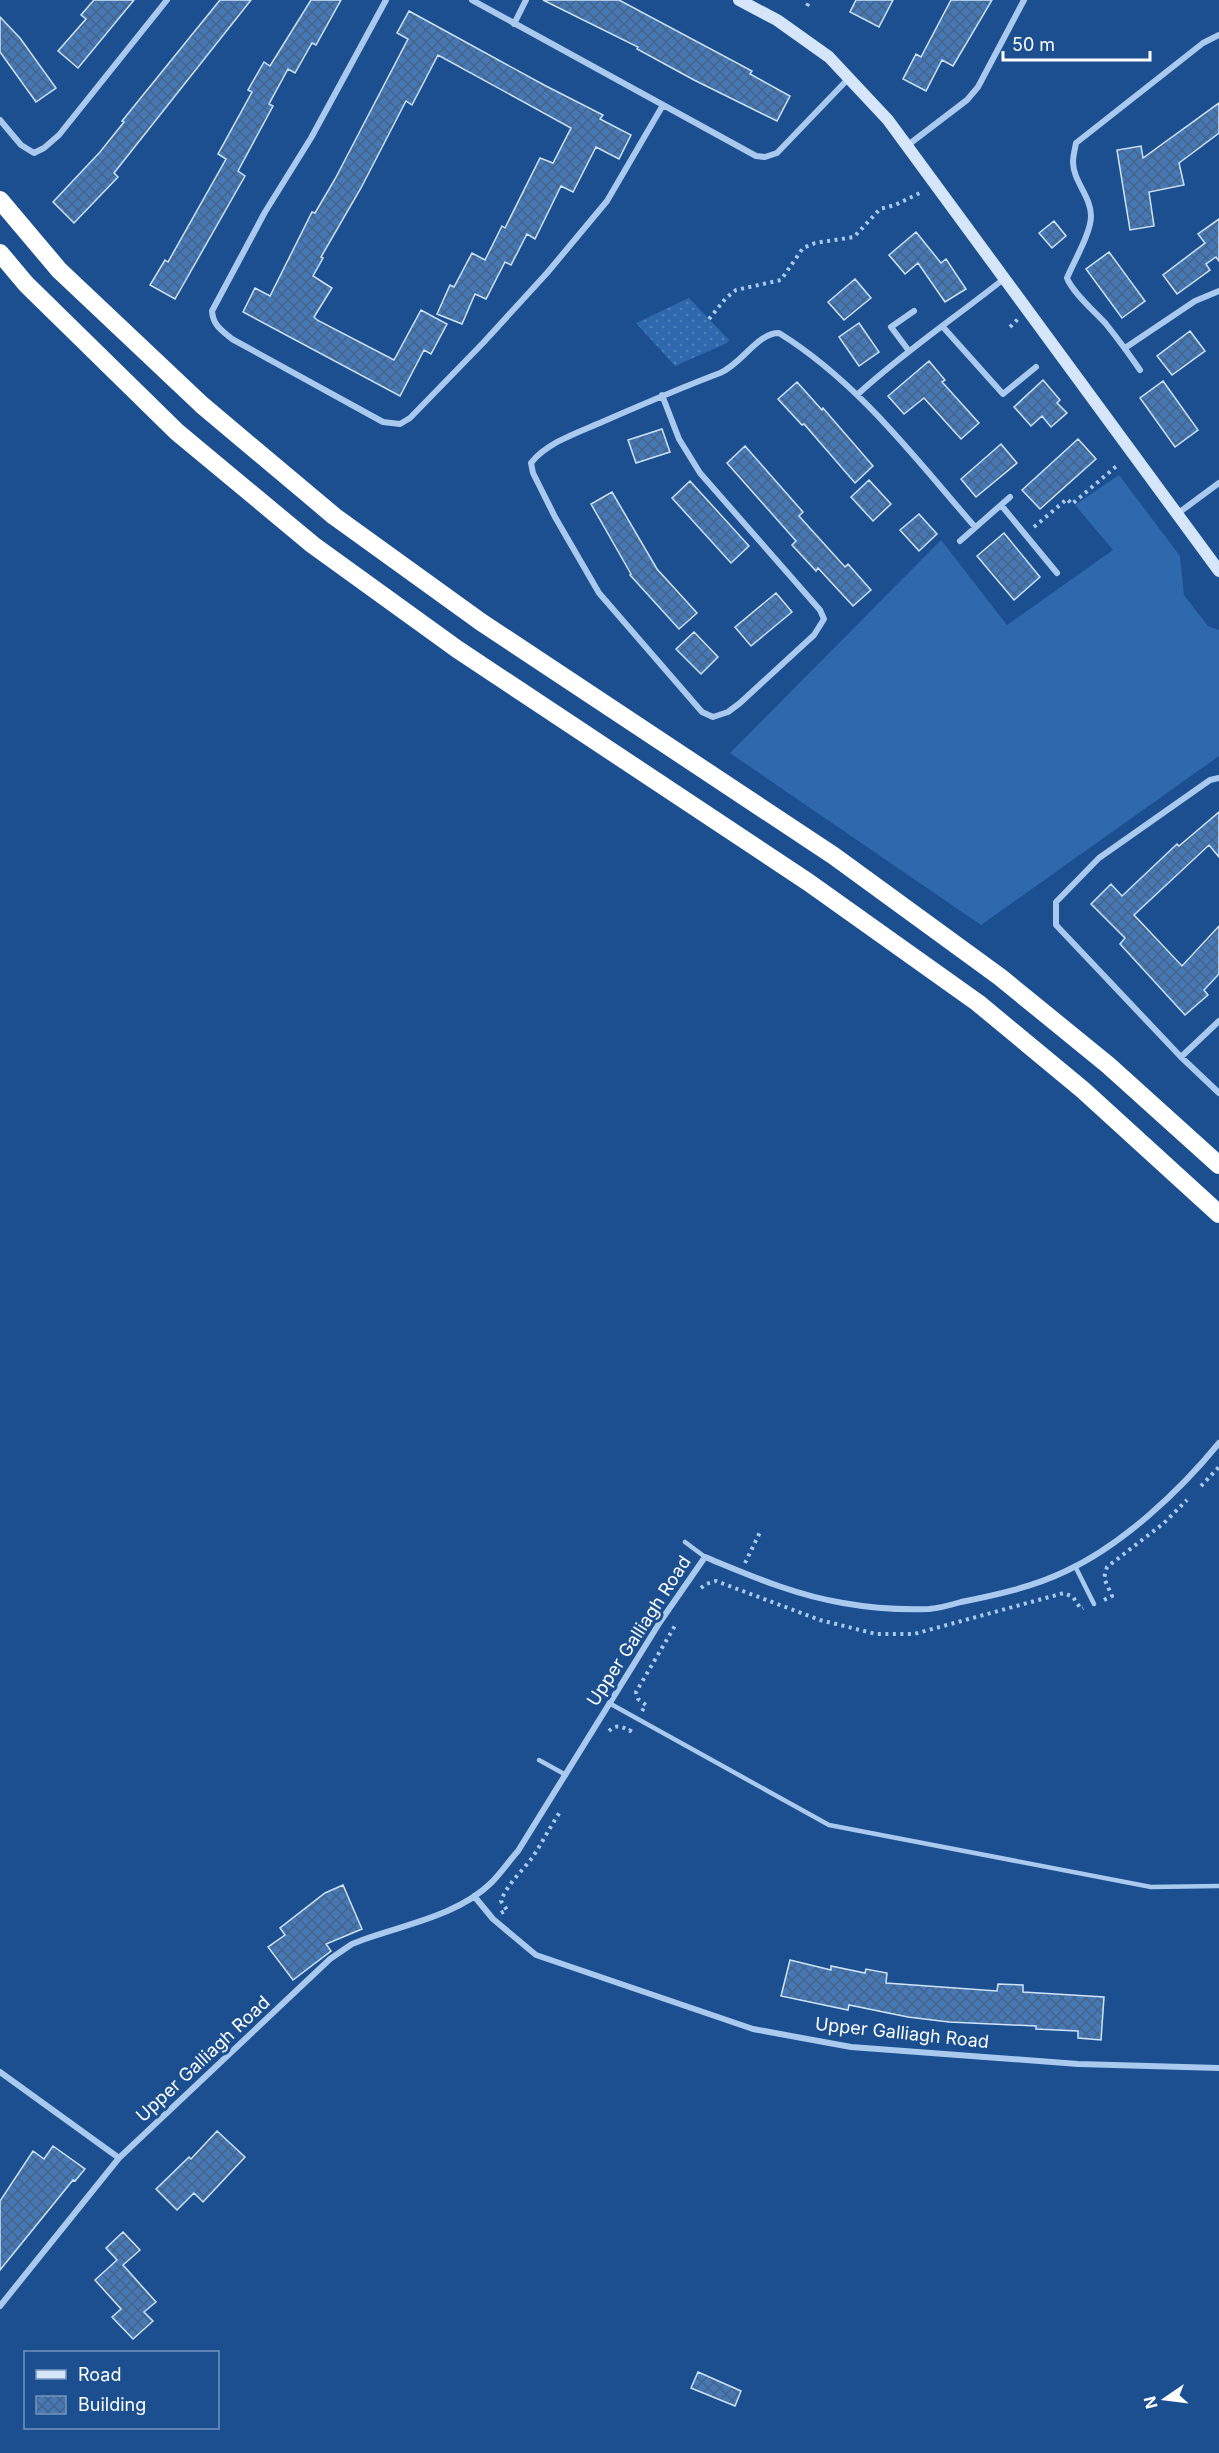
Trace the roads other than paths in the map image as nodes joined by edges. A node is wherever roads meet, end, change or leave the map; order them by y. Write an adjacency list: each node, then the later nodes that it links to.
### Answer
1 (167, 0): 11 (street)
2 (386, 0): 10 (street)
3 (472, 0): 7 (street)
4 (526, 0): 7 (street)
5 (739, 0): 9 (street)
6 (1024, 0): 12 (street)
7 (514, 24): 10 (street)
8 (1219, 35): 19 (street)
9 (849, 78): 10 (street); 12 (street)
10 (663, 105)
11 (0, 120)
12 (908, 145): 15 (street)
13 (0, 200): 37 (highway)
14 (0, 253): 38 (highway)
15 (1006, 278): 18 (street); 28 (street)
16 (1219, 291): 19 (street)
17 (914, 311): 20 (street)
18 (943, 327): 20 (street); 21 (street)
19 (1125, 348): 22 (street)
20 (909, 351): 23 (street)
21 (1036, 367)
22 (1140, 370)
23 (858, 394): 24 (street); 29 (street)
24 (662, 395): 24 (street)
25 (1219, 483): 28 (street)
26 (1010, 497): 27 (street)
27 (1001, 505): 29 (street); 32 (street)
28 (1176, 514): 31 (street)
29 (975, 527): 30 (street)
30 (960, 541)
31 (1219, 571)
32 (1057, 573)
33 (1219, 778): 35 (street)
34 (1219, 1021): 35 (street)
35 (1181, 1057): 36 (street)
36 (1219, 1093)
37 (1219, 1165)
38 (1219, 1214)
39 (1219, 1443): 42 (street, Upper Galliagh Road)
40 (685, 1542): 41 (lane)
41 (705, 1557): 42 (street, Upper Galliagh Road); 44 (street, Upper Galliagh Road)
42 (1075, 1566): 43 (lane)
43 (1094, 1604)
44 (609, 1703): 46 (street, Upper Galliagh Road); 47 (lane)
45 (539, 1760): 46 (lane)
46 (566, 1775): 48 (street, Upper Galliagh Road)
47 (1219, 1886)
48 (474, 1896): 49 (street, Upper Galliagh Road); 51 (street, Upper Galliagh Road)
49 (1219, 2068)
50 (0, 2072): 51 (street)
51 (119, 2158): 52 (street, Upper Galliagh Road)
52 (0, 2306)

